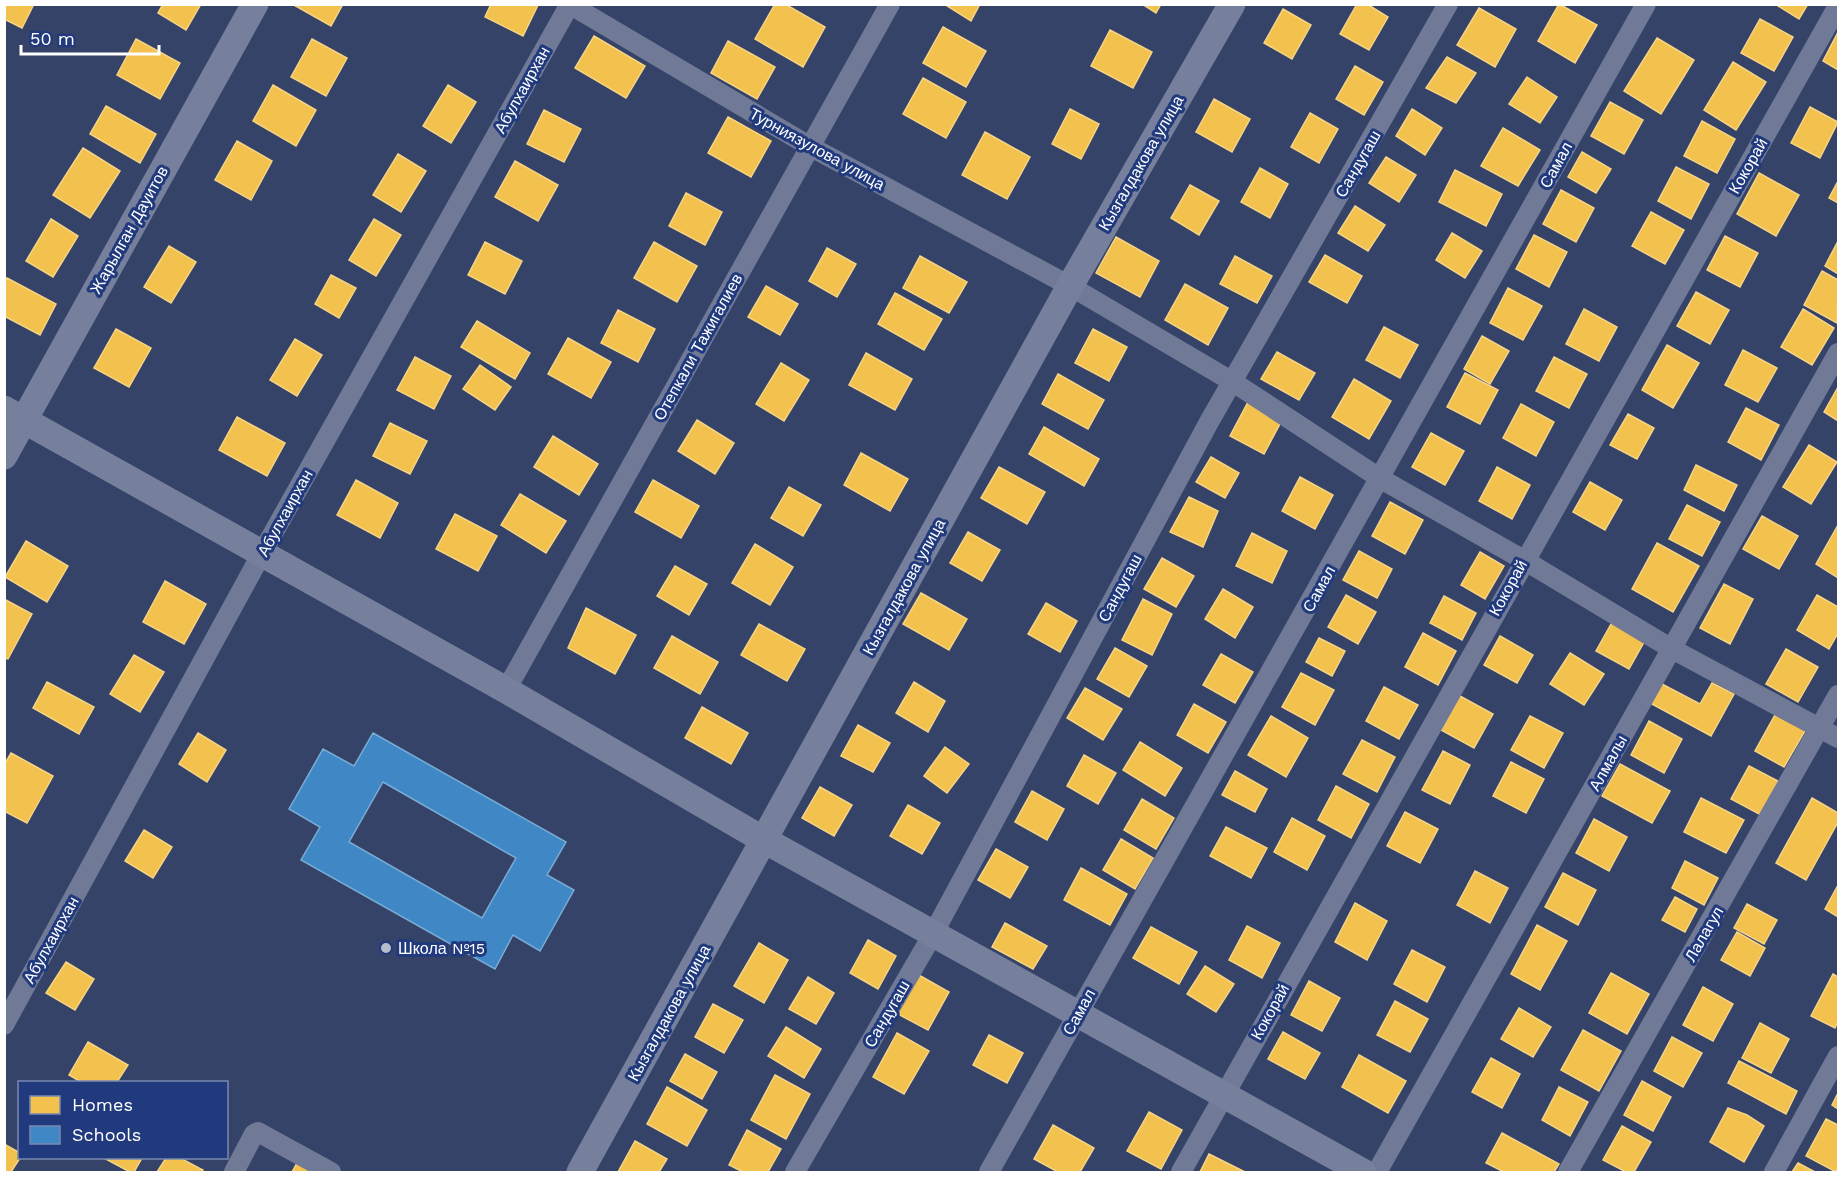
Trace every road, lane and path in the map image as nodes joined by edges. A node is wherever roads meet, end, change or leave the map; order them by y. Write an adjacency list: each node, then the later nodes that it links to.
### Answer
1 (255, 4): 12 (street, Жарылган Дауитов)
2 (890, 4): 8 (street, Отепкали Тажигалиев)
3 (1232, 4): 9 (street, Кызгалдакова улица)
4 (1448, 4): 11 (street, Сандугаш)
5 (1646, 4): 14 (street, Самал)
6 (570, 5): 8 (street, Турниязулова улица); 15 (street, Абулхаирхан)
7 (1839, 6): 16 (street, Кокорай)
8 (811, 147): 9 (street, Турниязулова улица); 18 (street, Отепкали Тажигалиев)
9 (1070, 286): 11 (street, Турниязулова улица); 22 (street, Кызгалдакова улица)
10 (1839, 353): 17 (street, Алмалы)
11 (1233, 382): 14 (street, Турниязулова улица); 23 (street, Сандугаш)
12 (14, 414): 13 (street, Жарылган Дауитов); 15 (street)
13 (4, 456)
14 (1381, 479): 16 (street, Турниязулова улица); 24 (street, Самал)
15 (262, 554): 18 (street); 25 (street, Абулхаирхан)
16 (1524, 560): 17 (street, Турниязулова улица); 27 (street, Кокорай)
17 (1672, 648): 20 (street, Турниязулова улица); 35 (street, Алмалы)
18 (506, 690): 22 (street)
19 (1839, 695): 20 (street, Лалагул)
20 (1820, 727): 21 (street, Турниязулова улица); 36 (street, Лалагул)
21 (1839, 738)
22 (764, 840): 23 (street); 30 (street, Кызгалдакова улица)
23 (933, 934): 24 (street); 31 (street, Сандугаш)
24 (1077, 1014): 27 (street); 32 (street, Самал)
25 (4, 1025)
26 (1839, 1056): 37 (street)
27 (1223, 1095): 33 (street, Кокорай); 34 (street)
28 (234, 1173): 29 (street)
29 (331, 1173)
30 (580, 1173)
31 (795, 1173)
32 (989, 1173)
33 (1181, 1173)
34 (1363, 1173)
35 (1377, 1173)
36 (1568, 1173)
37 (1774, 1173)

